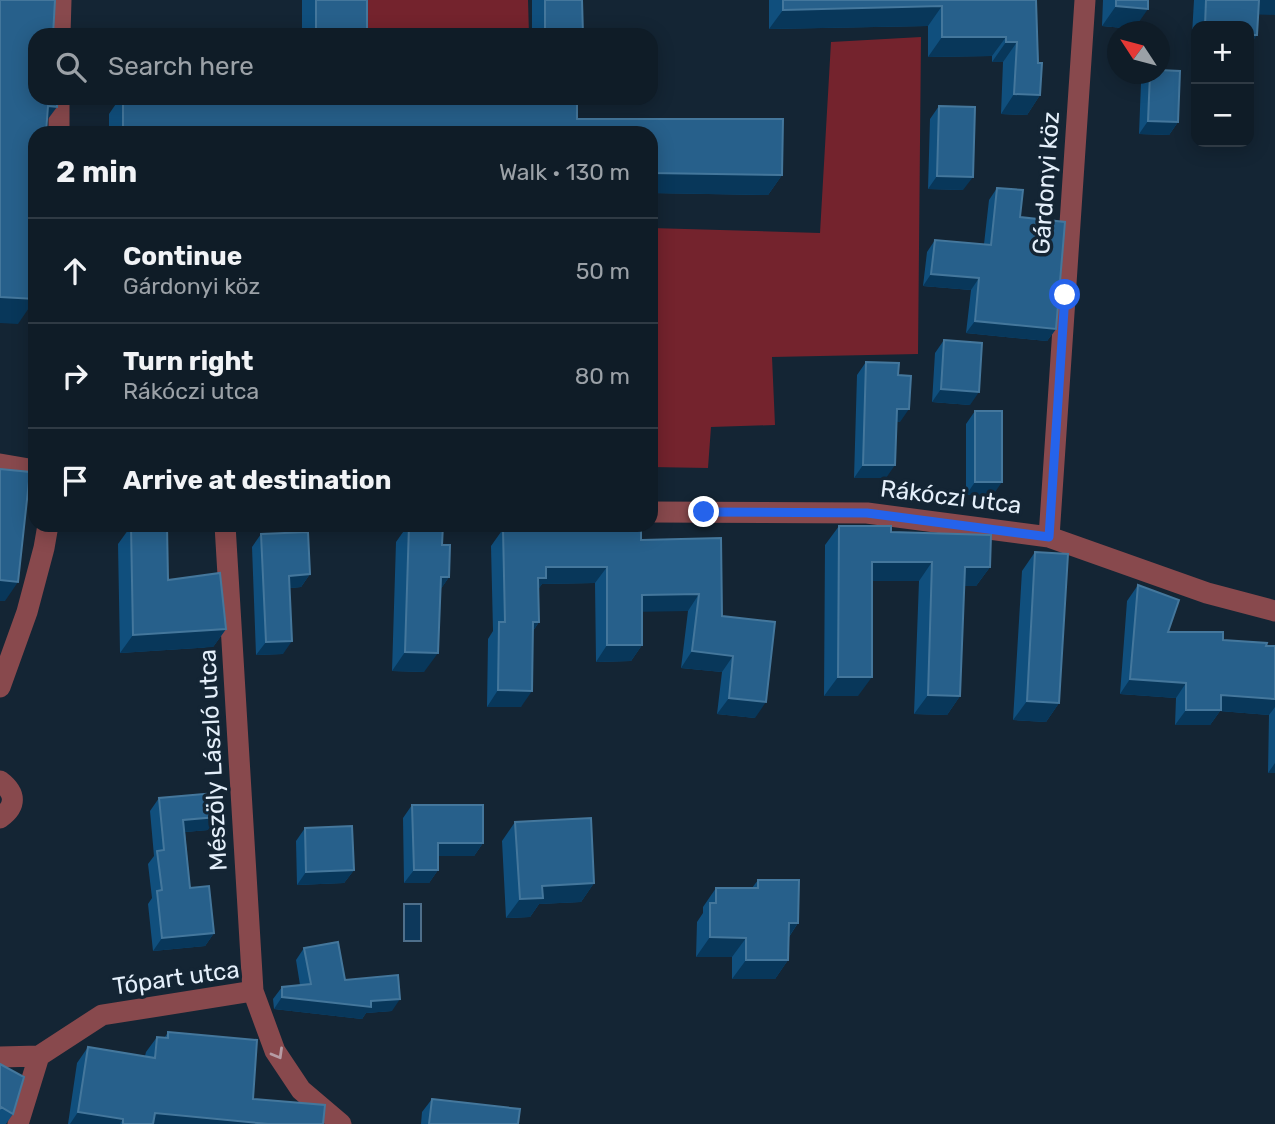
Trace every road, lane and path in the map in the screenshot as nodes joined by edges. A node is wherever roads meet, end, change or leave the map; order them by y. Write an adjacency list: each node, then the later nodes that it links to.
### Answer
1 (61, 0): 3 (street)
2 (1084, 0): 11 (street, Gárdonyi köz)
3 (60, 28)
4 (60, 105): 5 (street)
5 (59, 126)
6 (0, 464): 7 (street)
7 (28, 469)
8 (658, 512): 11 (street, Rákóczi utca)
9 (47, 532): 13 (street)
10 (225, 532): 16 (street, Mészöly László utca)
11 (1049, 537): 12 (street, Rákóczi utca)
12 (1275, 611)
13 (0, 687)
14 (0, 781): 15 (street)
15 (0, 818)
16 (253, 991): 17 (street, Tópart utca); 20 (street, Tópart utca, one-way to 20)
17 (38, 1056): 18 (street, Tópart utca); 19 (street)
18 (0, 1058)
19 (18, 1124)
20 (341, 1124)

